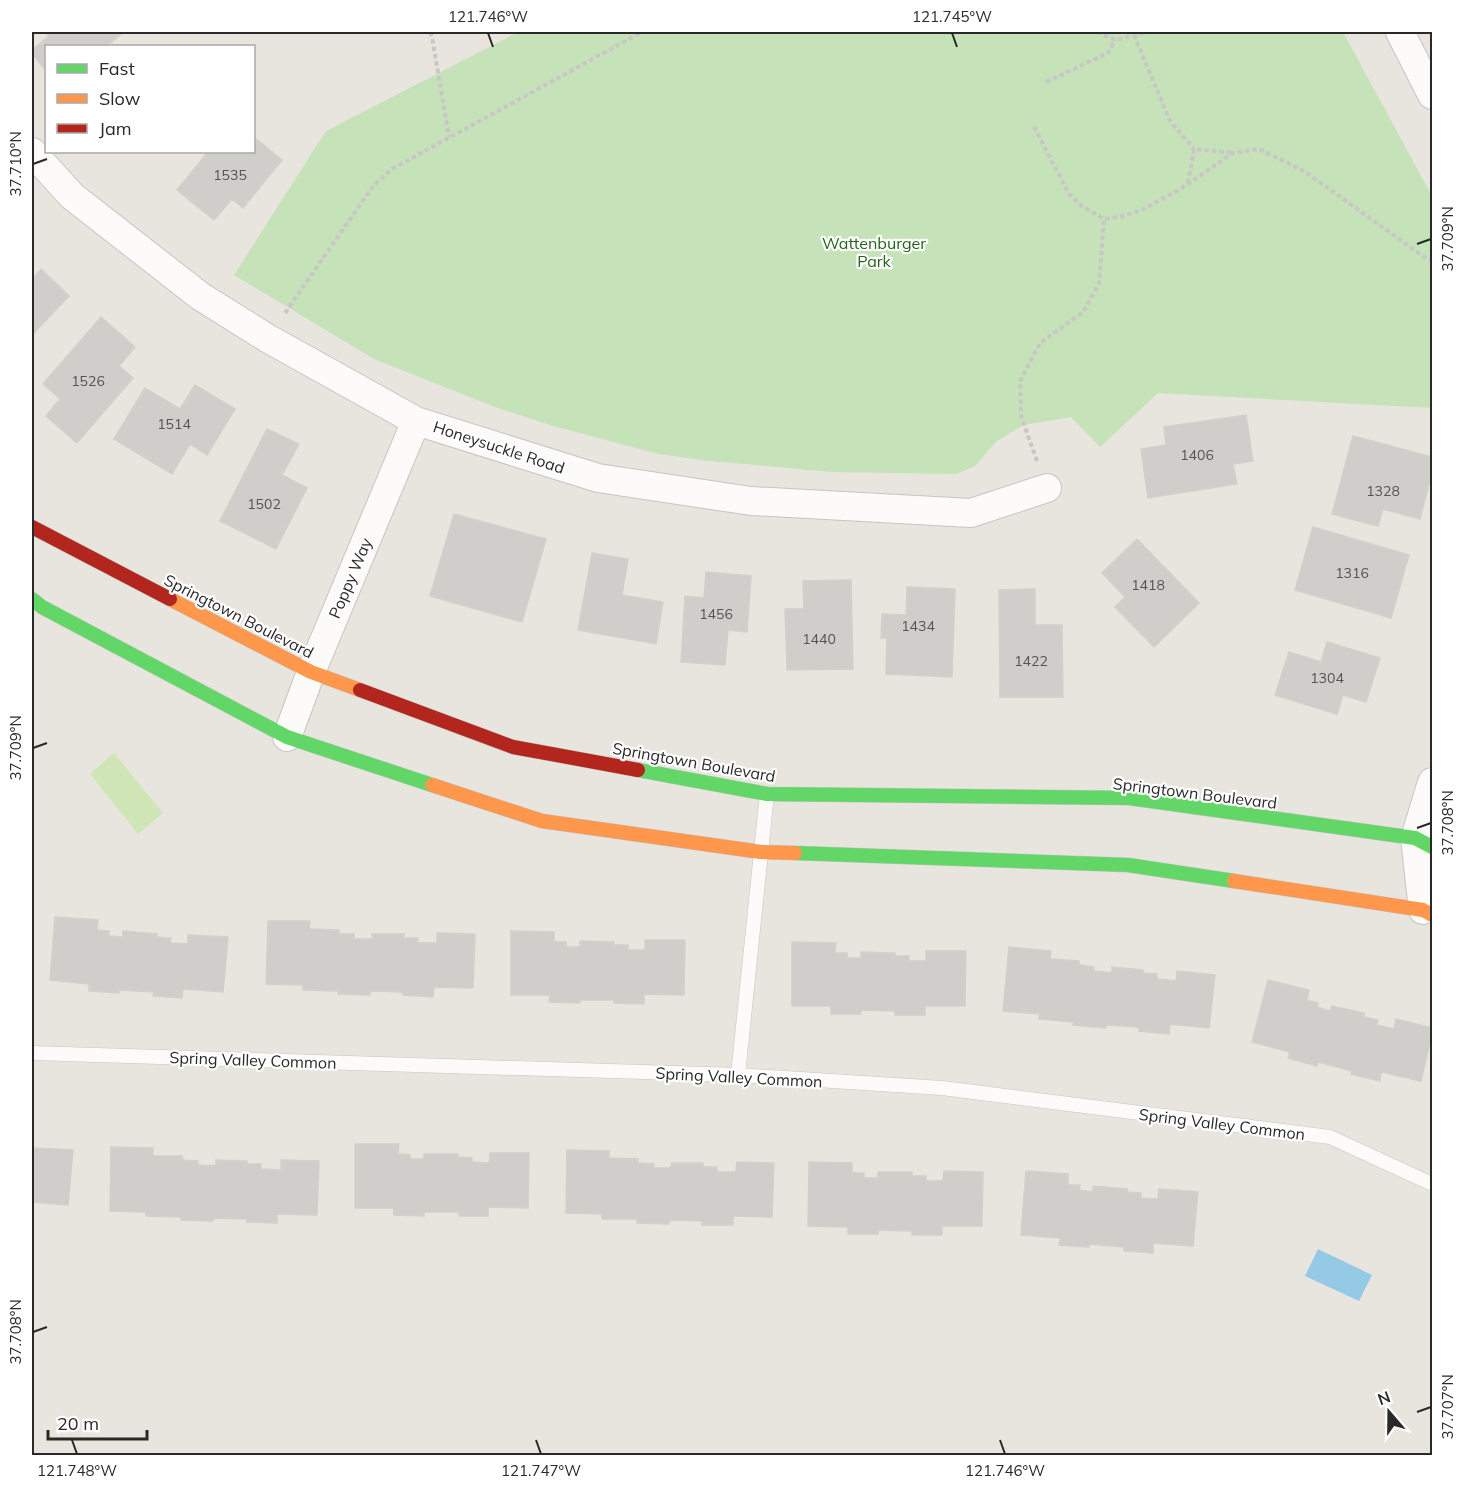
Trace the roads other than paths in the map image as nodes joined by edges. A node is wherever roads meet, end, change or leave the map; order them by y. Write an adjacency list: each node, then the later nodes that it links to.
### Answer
1 (1400, 32): 2 (street)
2 (1429, 77)
3 (32, 152): 4 (street, Honeysuckle Road)
4 (416, 420): 5 (street, Honeysuckle Road); 8 (street, Poppy Way)
5 (1047, 488)
6 (32, 527): 8 (street, Springtown Boulevard)
7 (32, 599): 9 (street)
8 (311, 672): 9 (street, Poppy Way); 11 (street, Springtown Boulevard)
9 (287, 737): 13 (street)
10 (1432, 782): 12 (street)
11 (767, 794): 12 (street, Springtown Boulevard); 13 (lane)
12 (1424, 843): 14 (street)
13 (760, 852): 14 (street); 16 (lane)
14 (1428, 912)
15 (32, 1053): 16 (lane, Spring Valley Common)
16 (738, 1076): 17 (lane, Spring Valley Common)
17 (1432, 1184)

